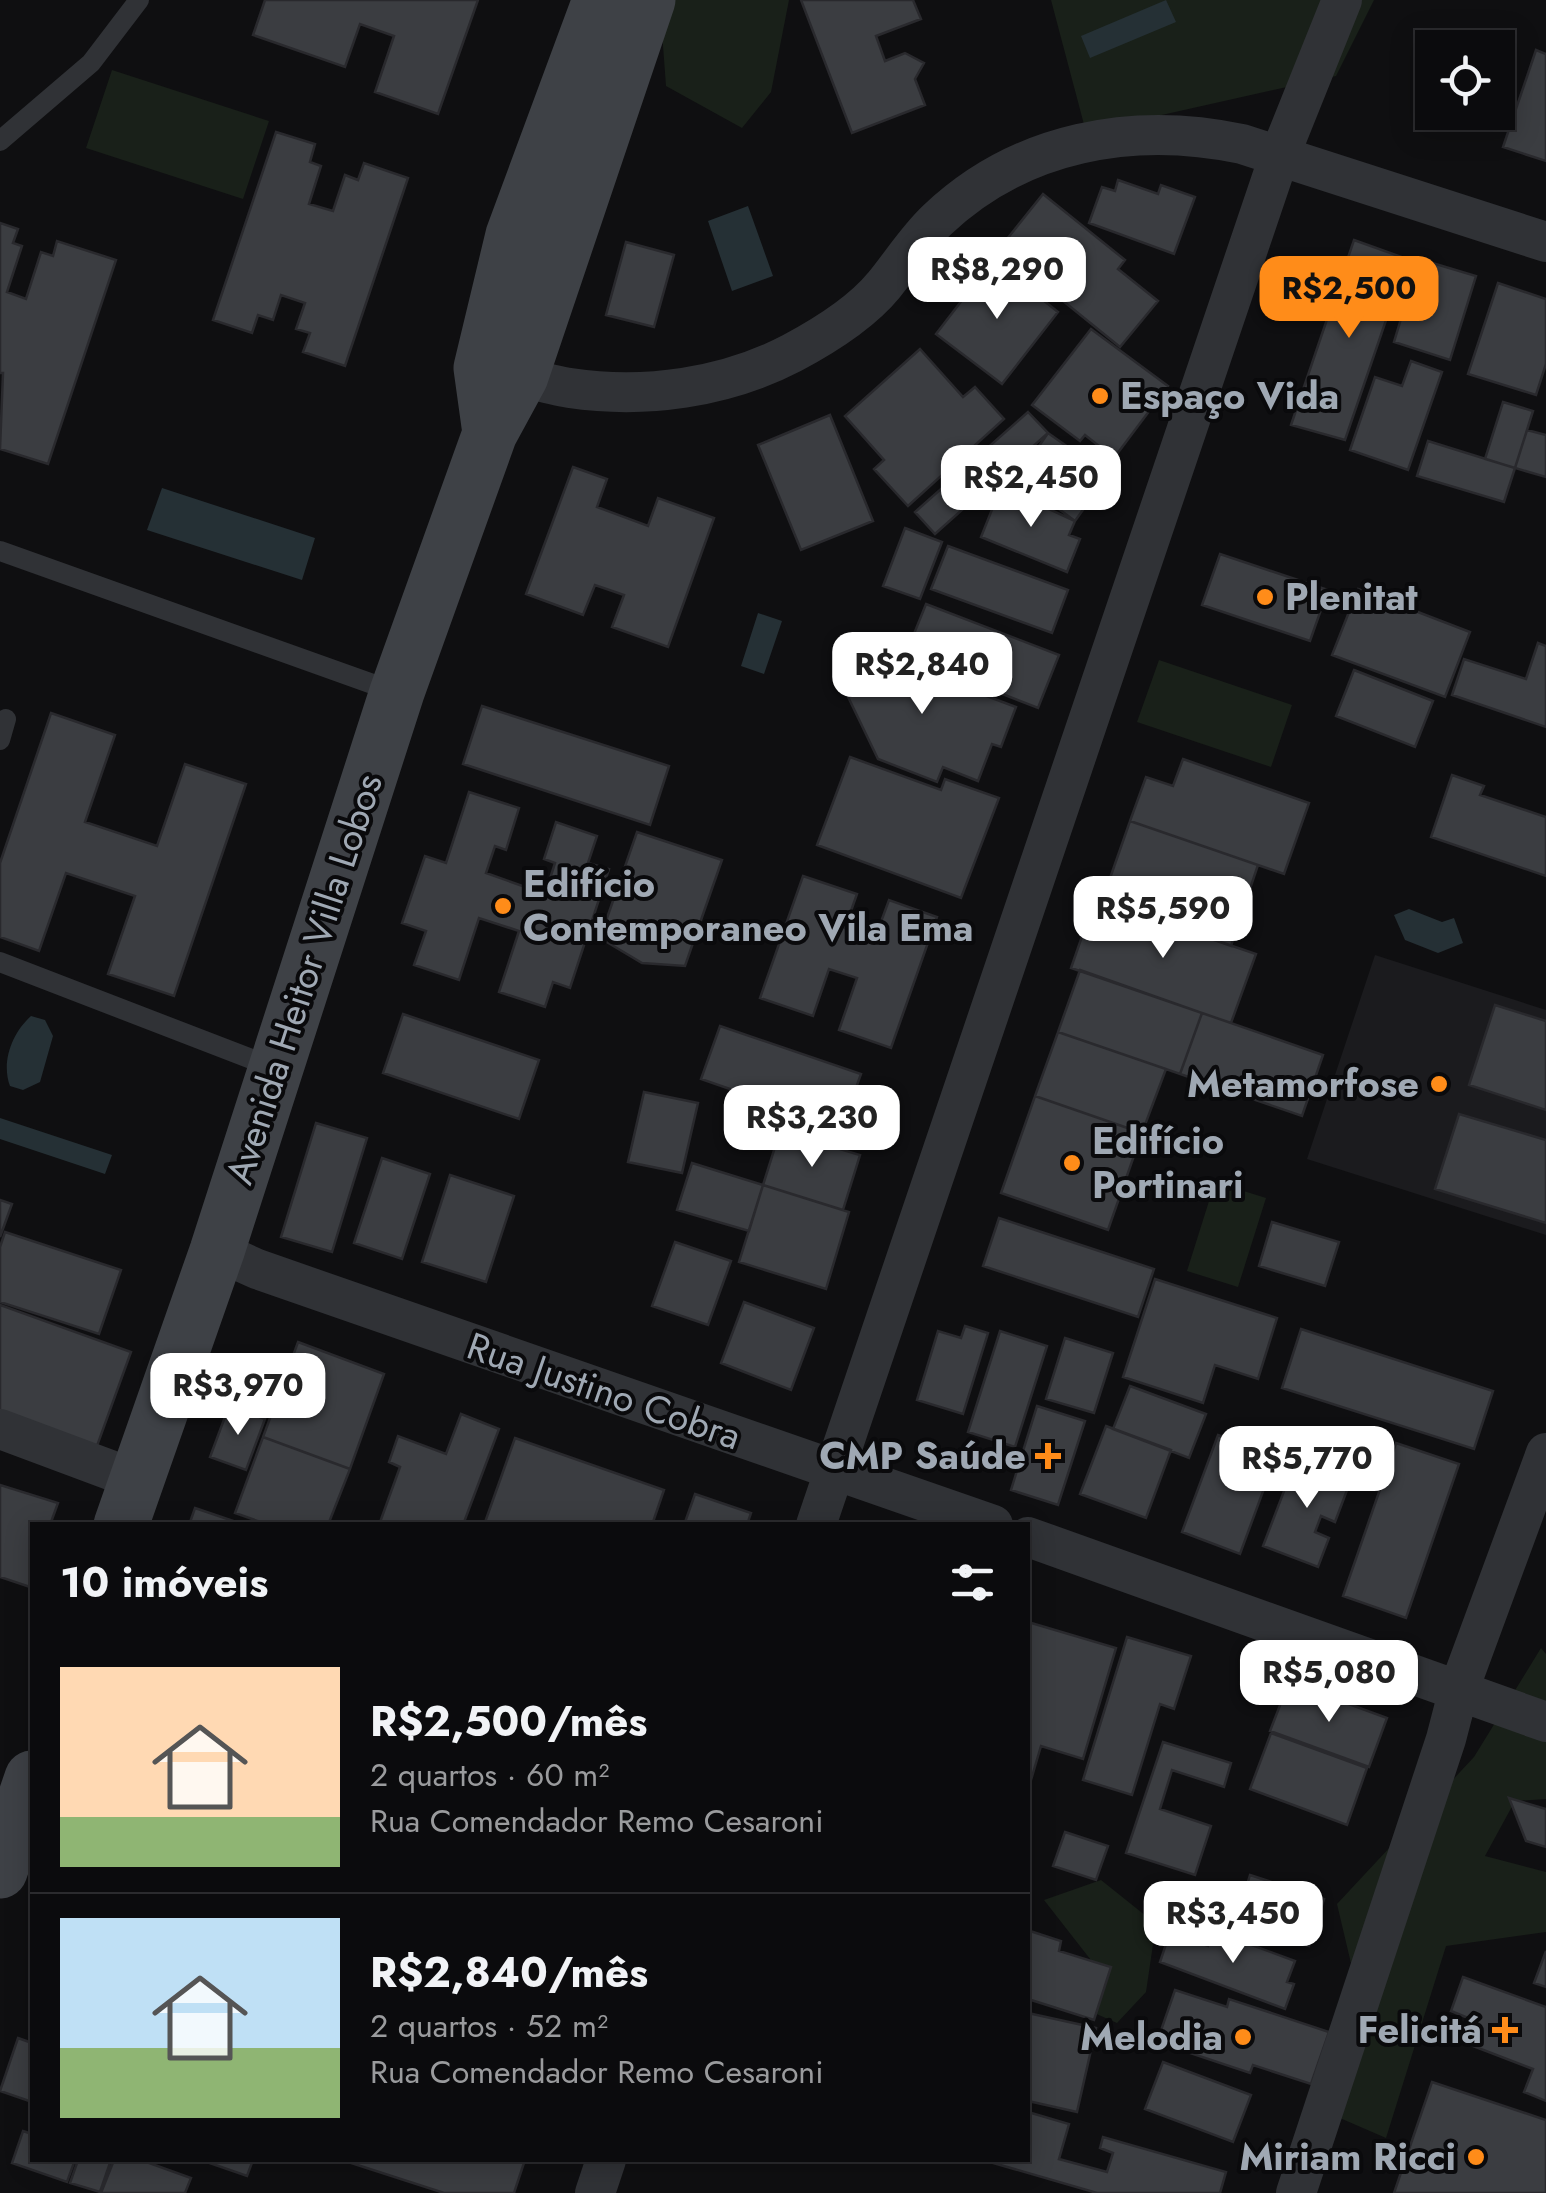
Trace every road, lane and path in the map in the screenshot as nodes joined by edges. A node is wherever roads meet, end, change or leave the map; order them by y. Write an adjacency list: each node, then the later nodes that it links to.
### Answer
1 (140, 0): 5 (lane)
2 (600, 0): 8 (street, Avenida Heitor Villa Lobos)
3 (648, 0): 8 (street, Avenida Heitor Villa Lobos)
4 (1342, 0): 6 (street)
5 (4, 131)
6 (1279, 157): 7 (street); 8 (street); 16 (street)
7 (1546, 242)
8 (501, 372): 10 (street, Avenida Heitor Villa Lobos)
9 (0, 551): 10 (lane)
10 (397, 692): 12 (street, Avenida Heitor Villa Lobos)
11 (0, 962): 12 (lane)
12 (274, 1068): 13 (street, Avenida Heitor Villa Lobos)
13 (217, 1251): 16 (street, Rua Justino Cobra); 17 (street, Avenida Heitor Villa Lobos)
14 (0, 1430): 17 (street)
15 (1546, 1453): 21 (street)
16 (834, 1470): 18 (street); 19 (street, Rua Justino Cobra)
17 (129, 1502)
18 (817, 1522)
19 (984, 1522)
20 (1030, 1538): 21 (street)
21 (1459, 1689): 22 (street); 27 (street)
22 (1546, 1722)
23 (30, 1784): 24 (street)
24 (0, 1871)
25 (605, 2162): 26 (street)
26 (594, 2193)
27 (1296, 2193)

